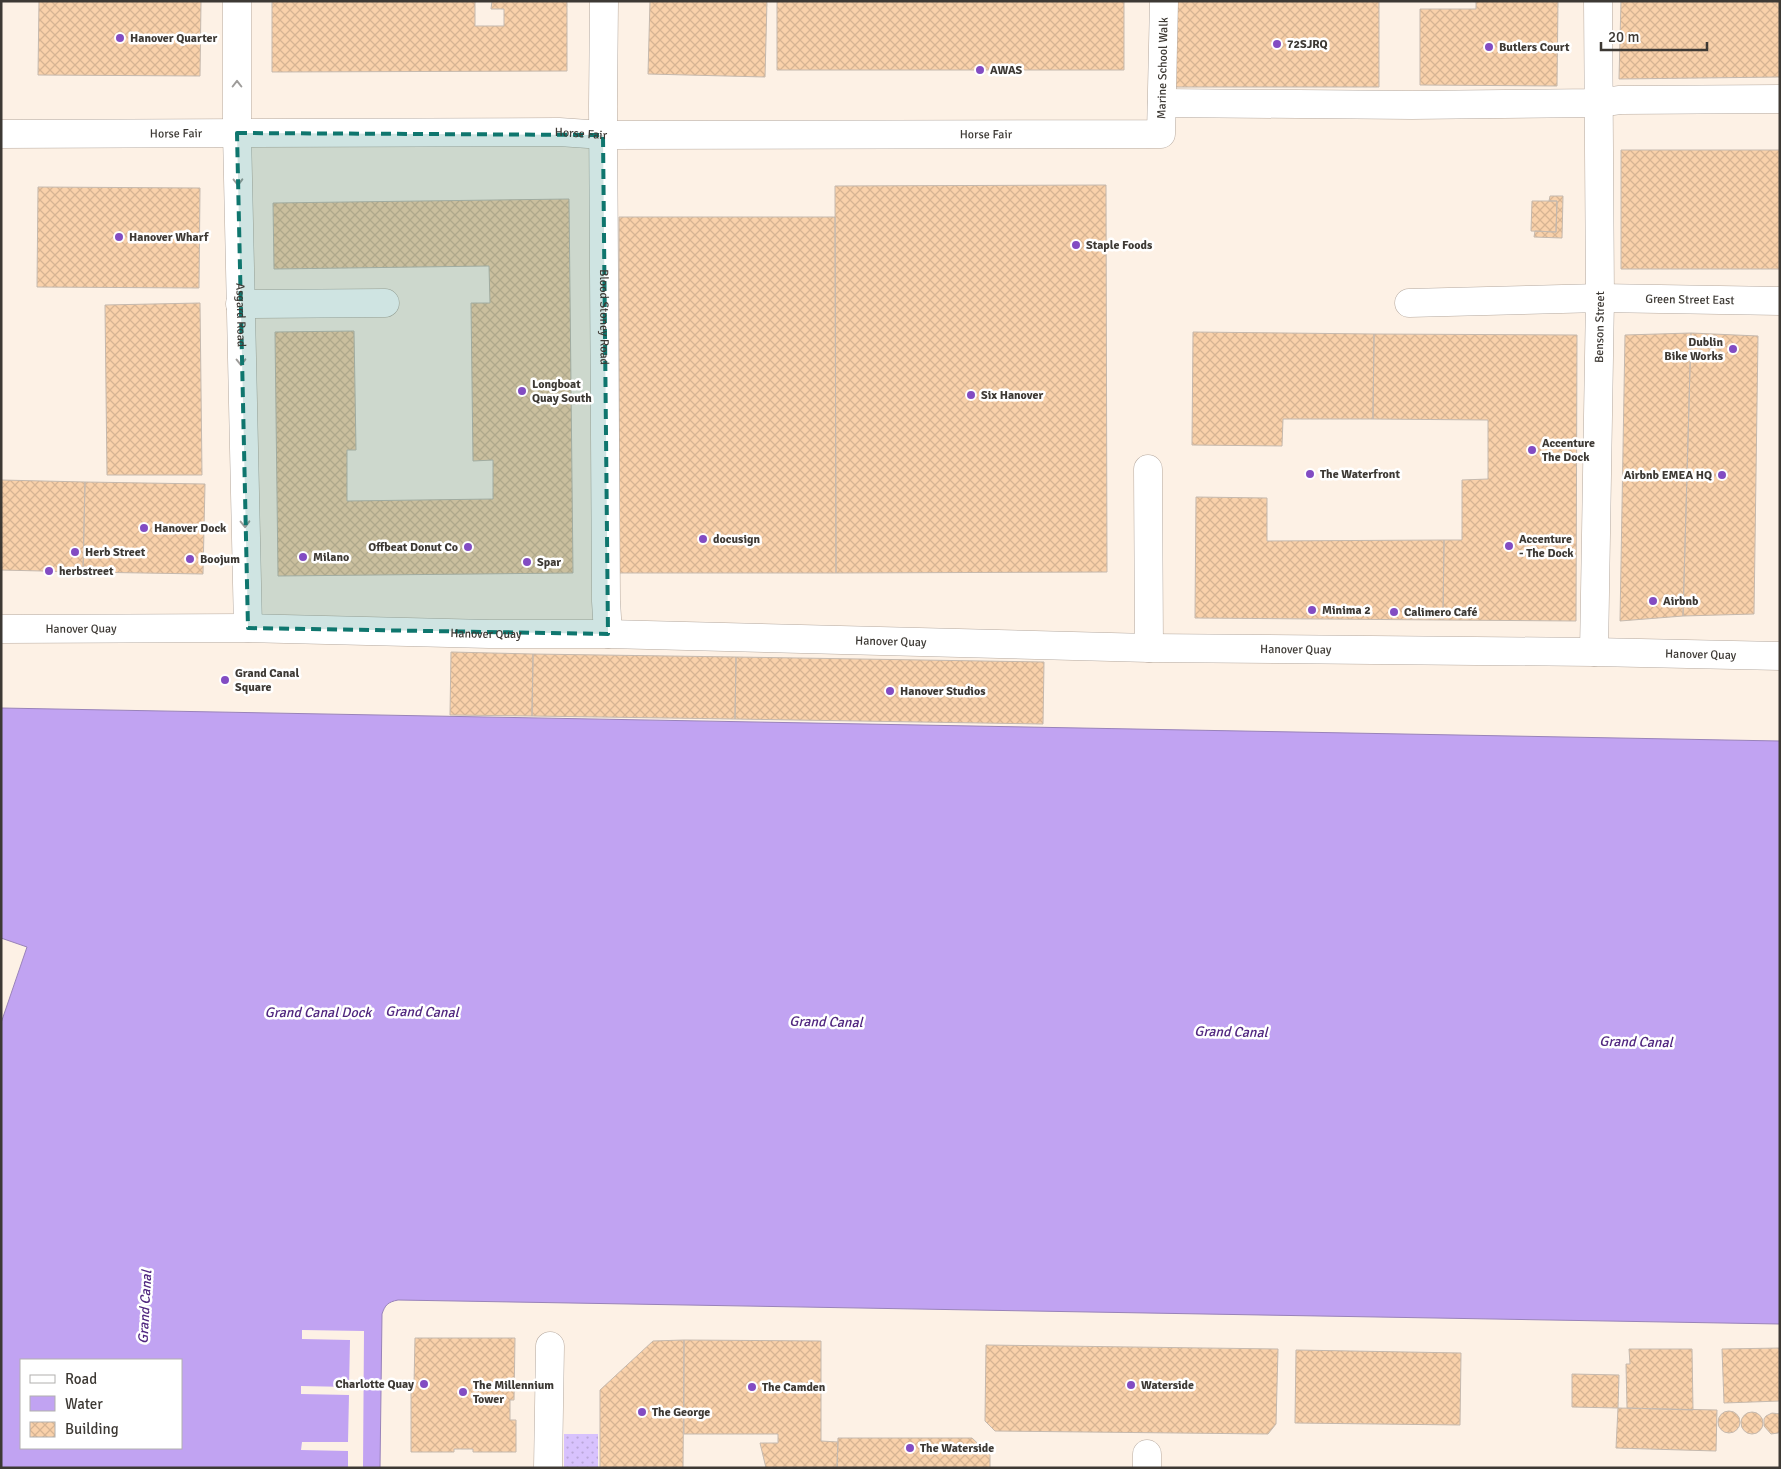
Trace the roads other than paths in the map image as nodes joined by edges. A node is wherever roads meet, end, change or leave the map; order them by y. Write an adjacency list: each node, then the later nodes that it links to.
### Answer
1 (236, 1): 8 (street, Asgard Road, one-way to 1)
2 (604, 1): 11 (street, Blood Stoney Road)
3 (1164, 1): 6 (street, Marine School Walk)
4 (1598, 1): 7 (street, Benson Street)
5 (1780, 99): 7 (street)
6 (1162, 103): 7 (street); 10 (street, Marine School Walk)
7 (1597, 103): 12 (street, Benson Street)
8 (237, 133): 9 (street, Horse Fair); 11 (street, Horse Fair); 16 (street, Asgard Road, one-way to 16)
9 (1, 134)
10 (1161, 134): 11 (street, Horse Fair)
11 (603, 135): 20 (street, Blood Stoney Road)
12 (1600, 298): 13 (street, Green Street East); 15 (street, Green Street East); 22 (street, Benson Street)
13 (1780, 301)
14 (385, 303): 16 (street)
15 (1410, 303)
16 (240, 304): 18 (street, Asgard Road, one-way to 18)
17 (1148, 469): 21 (street)
18 (248, 628): 19 (street, Hanover Quay); 20 (street, Hanover Quay)
19 (1, 629)
20 (608, 634): 21 (street, Hanover Quay)
21 (1149, 648): 22 (street, Hanover Quay)
22 (1594, 652): 23 (street, Hanover Quay)
23 (1780, 656)
24 (550, 1346): 25 (street)
25 (548, 1468)

